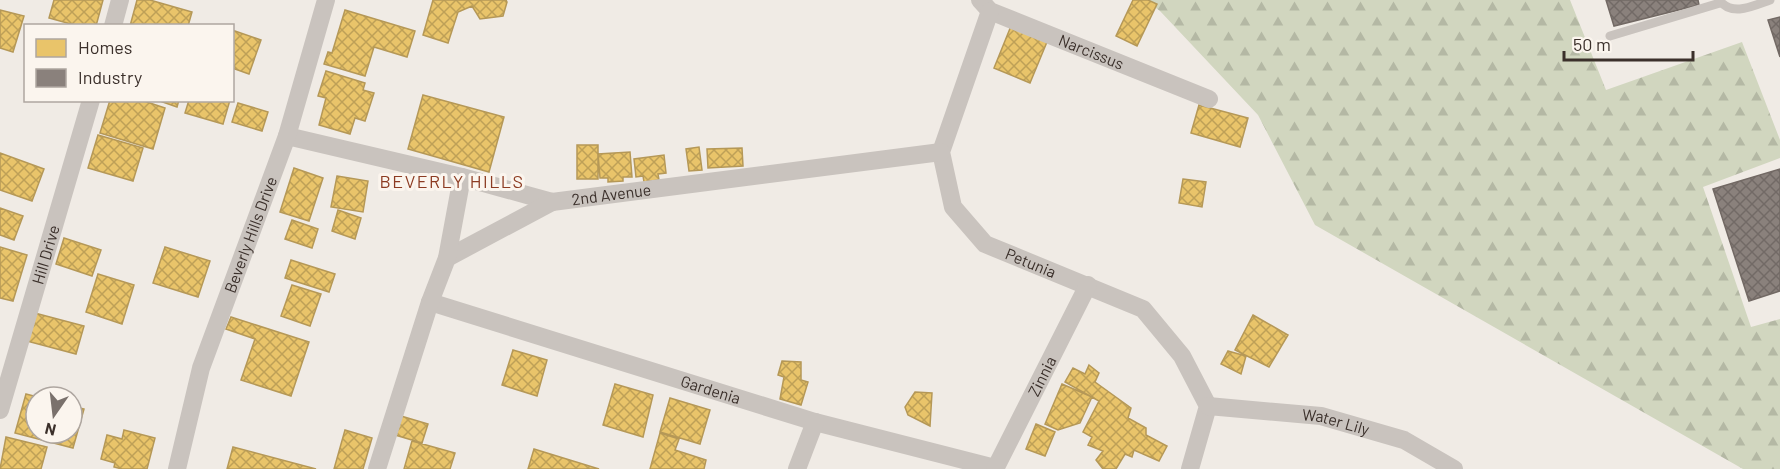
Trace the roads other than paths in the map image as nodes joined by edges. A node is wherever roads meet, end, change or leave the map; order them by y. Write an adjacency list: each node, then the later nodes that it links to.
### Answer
1 (120, 0): 6 (street)
2 (1770, 0): 3 (lane)
3 (1719, 1): 7 (lane)
4 (319, 2): 10 (street, Beverly Hills Drive)
5 (985, 5): 8 (street, Narcissus); 11 (street)
6 (114, 24)
7 (1610, 36)
8 (1209, 99)
9 (90, 102): 18 (street, Hill Drive)
10 (287, 136): 12 (street, 2nd Avenue); 20 (street, Beverly Hills Drive)
11 (941, 152): 13 (street, 2nd Avenue); 15 (street, Petunia)
12 (462, 177): 13 (street, 2nd Avenue); 14 (street)
13 (552, 202): 14 (street)
14 (447, 258): 16 (street)
15 (1088, 285): 17 (street, Petunia); 23 (street, Zinnia)
16 (430, 302): 19 (street, Gardenia); 21 (street)
17 (1208, 406): 24 (street); 25 (street, Water Lily)
18 (0, 410)
19 (815, 422): 22 (street); 23 (street, Gardenia)
20 (177, 469)
21 (377, 469)
22 (797, 469)
23 (995, 469)
24 (1190, 469)
25 (1454, 469)

